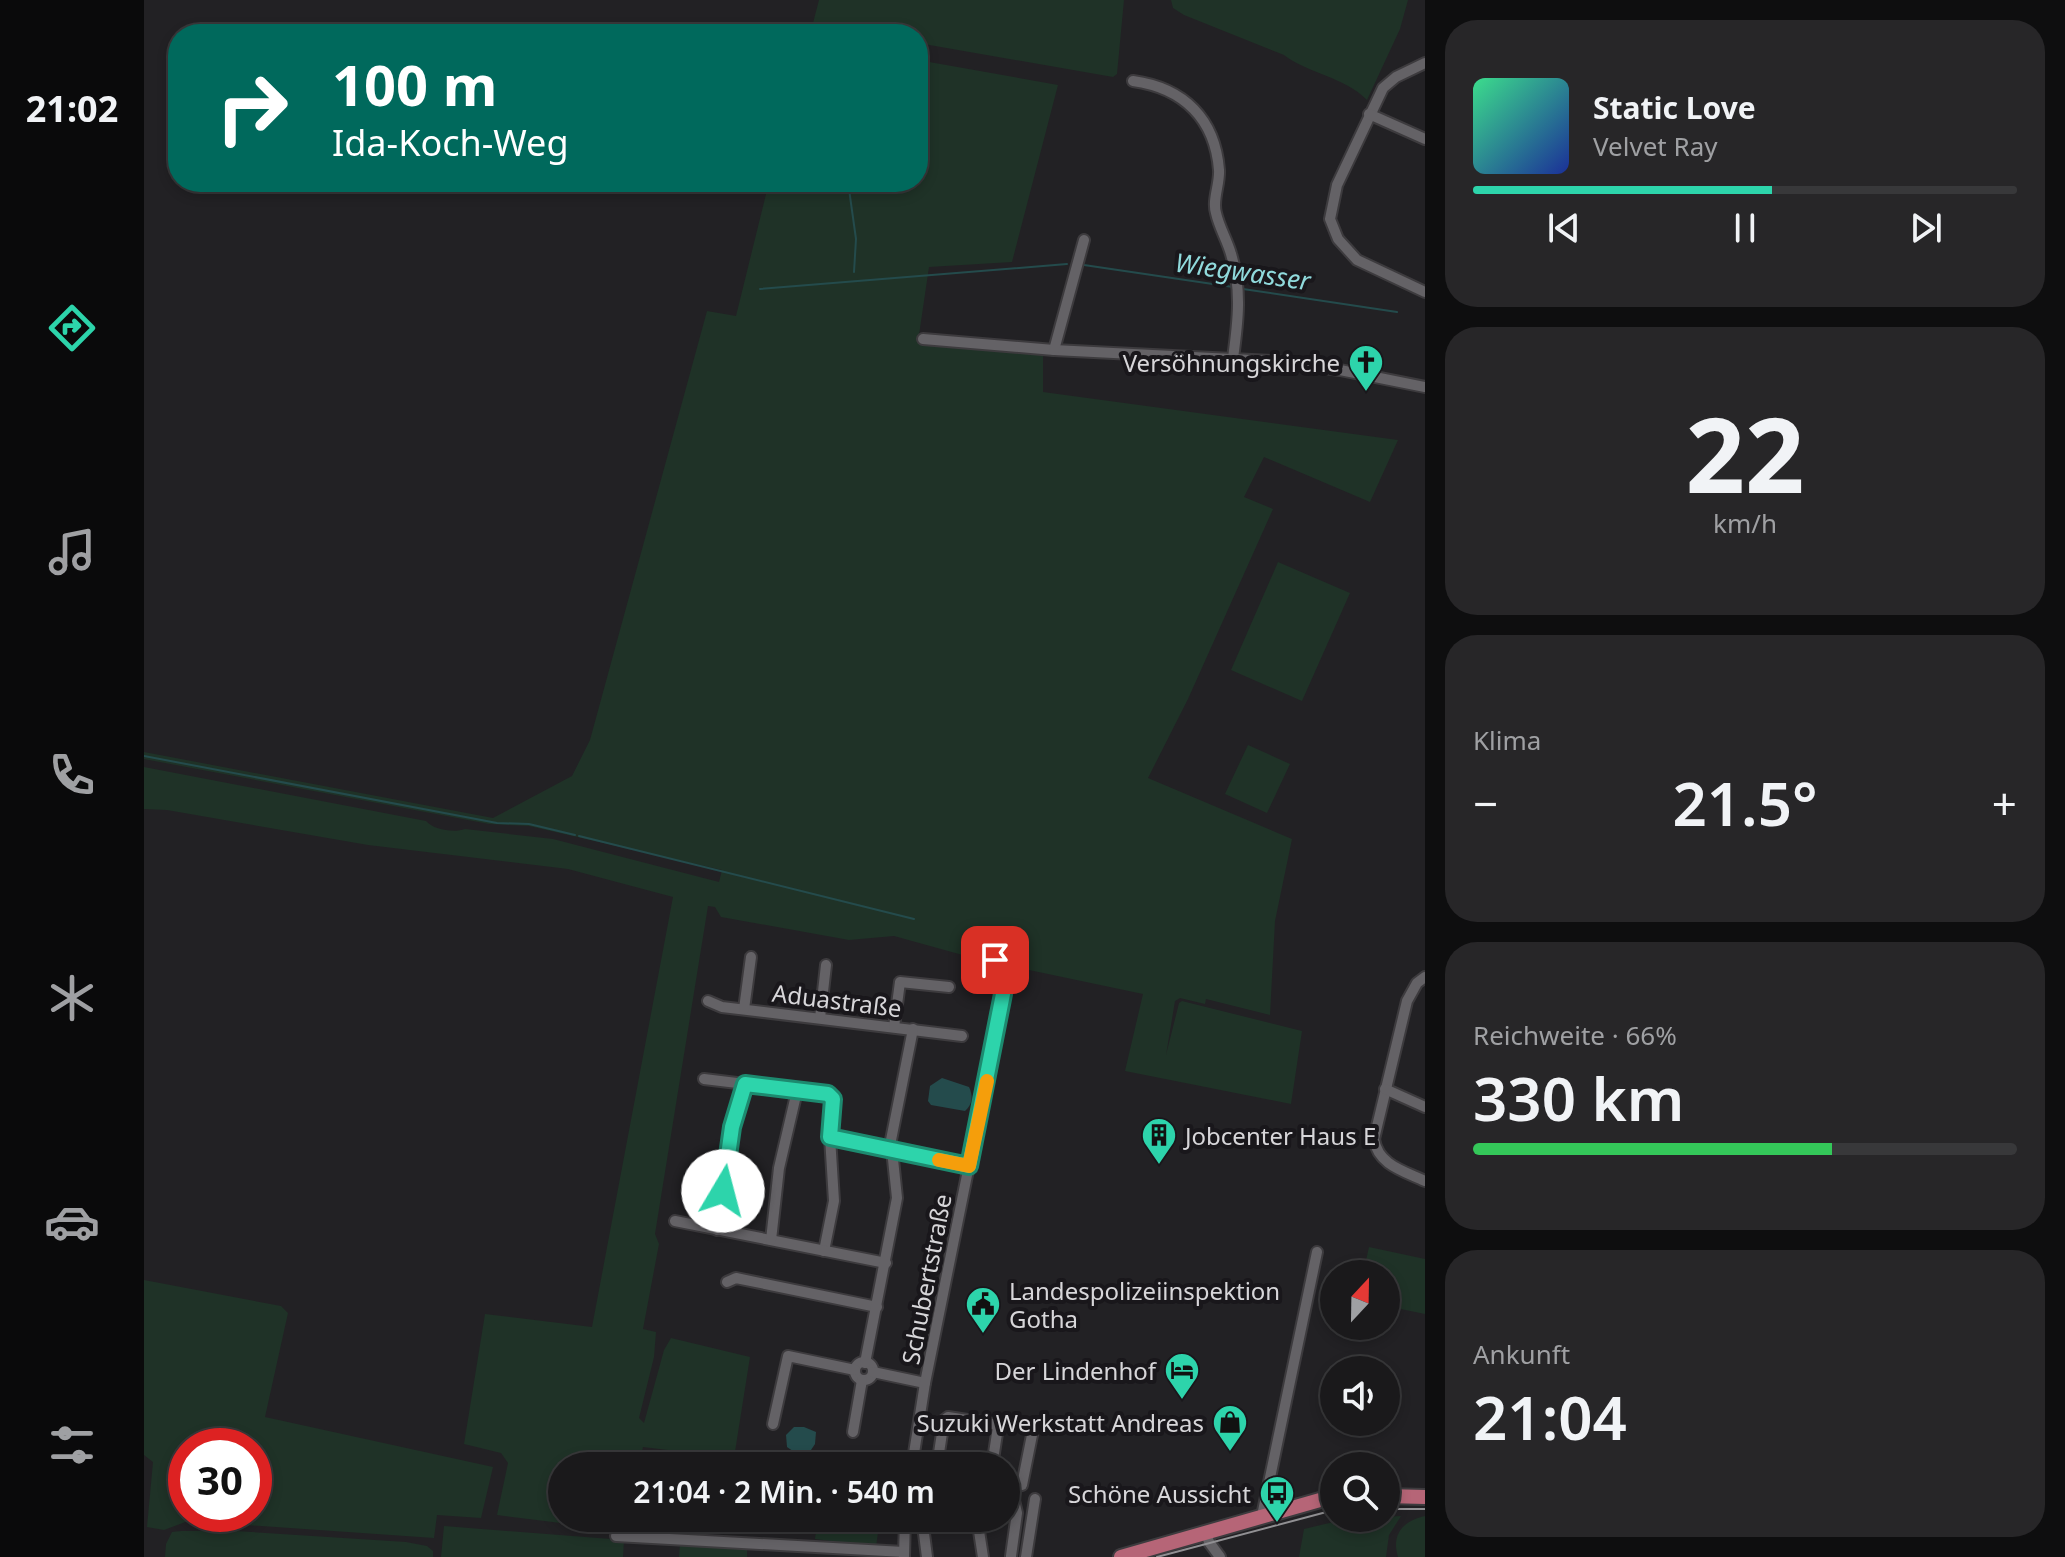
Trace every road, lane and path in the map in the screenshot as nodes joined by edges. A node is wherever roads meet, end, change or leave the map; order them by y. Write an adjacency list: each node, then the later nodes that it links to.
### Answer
1 (1425, 63): 3 (street)
2 (1133, 81): 9 (street)
3 (1369, 114): 4 (street); 6 (street)
4 (1425, 139)
5 (1084, 240): 8 (street)
6 (1425, 292)
7 (923, 339): 8 (street)
8 (1054, 350): 9 (street)
9 (1233, 358): 10 (street)
10 (1425, 387)
11 (751, 957): 17 (street)
12 (995, 960): 29 (street, Schubertstraße)
13 (826, 965): 18 (street)
14 (1425, 977): 24 (street)
15 (949, 987): 19 (street)
16 (708, 1001): 17 (street, Aduastraße)
17 (744, 1009): 18 (street, Aduastraße)
18 (820, 1018): 19 (street, Aduastraße)
19 (894, 1027): 20 (street, Aduastraße)
20 (913, 1029): 21 (street, Aduastraße); 28 (street)
21 (962, 1036)
22 (704, 1079): 23 (street)
23 (745, 1084): 25 (street); 32 (street)
24 (1385, 1089): 26 (street); 30 (street)
25 (797, 1091): 27 (street); 33 (street)
26 (1425, 1107)
27 (830, 1137): 28 (street); 34 (street)
28 (890, 1150): 29 (street); 36 (street)
29 (969, 1166): 42 (street, Schubertstraße)
30 (1425, 1181)
31 (675, 1221): 32 (street)
32 (717, 1230): 33 (street)
33 (771, 1240): 34 (street)
34 (824, 1251): 36 (street)
35 (1317, 1252): 54 (street)
36 (886, 1263): 38 (street)
37 (727, 1282): 38 (street)
38 (877, 1307): 39 (street)
39 (860, 1366): 40 (street); 41 (street); 43 (street)
40 (873, 1372): 41 (street); 42 (street)
41 (862, 1380): 44 (street)
42 (925, 1383): 46 (street, Schubertstraße)
43 (773, 1424)
44 (853, 1432)
45 (1032, 1435): 49 (street)
46 (914, 1452)
47 (939, 1452): 48 (street)
48 (994, 1452)
49 (1020, 1486)
50 (1400, 1496): 51 (main road)
51 (1425, 1497)
52 (1035, 1499): 65 (street)
53 (1320, 1500): 54 (main road)
54 (1262, 1516): 59 (main road)
55 (905, 1532): 61 (street)
56 (924, 1532): 63 (street)
57 (979, 1532): 64 (street)
58 (1014, 1532): 62 (street)
59 (1206, 1533): 66 (main road); 67 (street)
60 (616, 1536): 61 (street)
61 (904, 1555)
62 (1011, 1556)
63 (927, 1557)
64 (983, 1557)
65 (1026, 1557)
66 (1121, 1557)
67 (1220, 1557)

